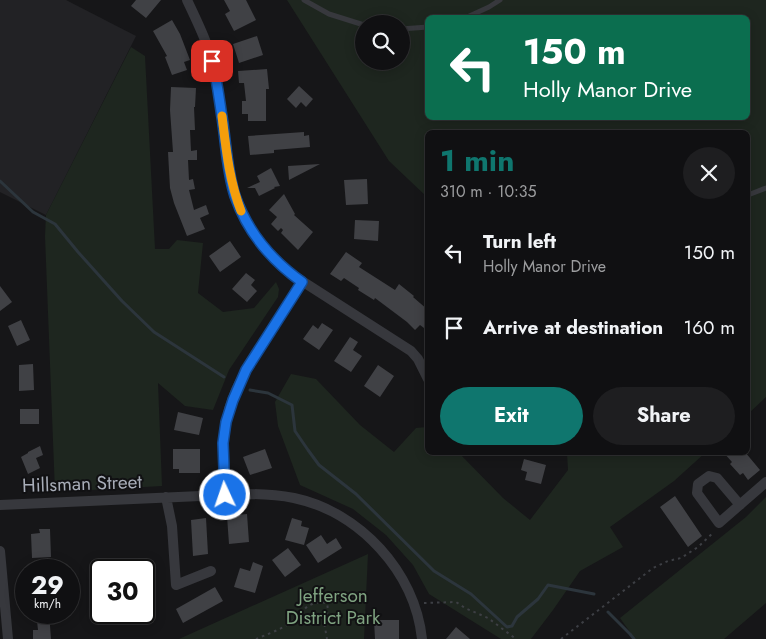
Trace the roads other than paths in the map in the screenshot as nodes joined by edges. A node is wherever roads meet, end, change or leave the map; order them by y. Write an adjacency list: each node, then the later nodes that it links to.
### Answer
1 (187, 0): 10 (street)
2 (304, 0): 5 (lane)
3 (500, 0): 4 (lane)
4 (472, 15)
5 (355, 22)
6 (425, 27): 7 (lane)
7 (410, 28)
8 (766, 188): 9 (lane)
9 (750, 194)
10 (302, 282): 11 (street); 13 (street)
11 (425, 373)
12 (766, 482): 16 (street)
13 (225, 495): 14 (street, Hillsman Street); 20 (street, Hillsman Street)
14 (166, 497): 15 (street, Hillsman Street); 18 (street, Hillsman Street)
15 (0, 504)
16 (740, 505): 16 (street)
17 (0, 550): 19 (street)
18 (212, 571)
19 (8, 639)
20 (422, 639)

